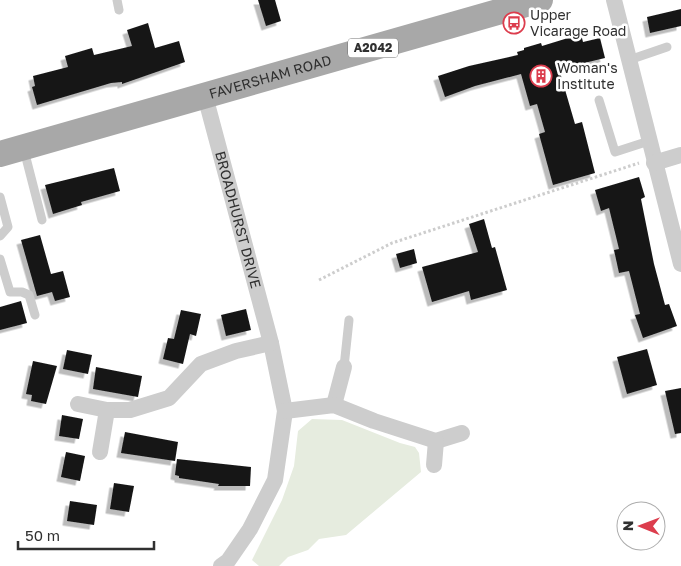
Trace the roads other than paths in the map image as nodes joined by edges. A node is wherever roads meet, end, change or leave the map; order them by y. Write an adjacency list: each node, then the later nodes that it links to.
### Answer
1 (117, 0): 4 (lane)
2 (540, 0): 7 (main road, FAVERSHAM ROAD / A2042)
3 (614, 0): 6 (street)
4 (119, 10)
5 (667, 47): 6 (lane)
6 (629, 60): 9 (street)
7 (205, 96): 10 (main road, FAVERSHAM ROAD / A2042); 20 (street, BROADHURST DRIVE)
8 (599, 100): 9 (lane)
9 (649, 141): 12 (street)
10 (12, 150): 14 (lane)
11 (681, 155): 12 (street)
12 (654, 161): 17 (street)
13 (0, 197): 15 (lane)
14 (42, 220)
15 (0, 236)
16 (0, 260): 18 (lane)
17 (681, 264)
18 (35, 315)
19 (349, 320): 21 (lane)
20 (271, 343): 24 (street); 25 (street, BROADHURST DRIVE)
21 (344, 368): 23 (street)
22 (78, 404): 24 (street)
23 (334, 405): 25 (street); 27 (street)
24 (108, 410): 28 (street)
25 (285, 411): 30 (street, BROADHURST DRIVE)
26 (462, 432): 27 (street)
27 (436, 441): 29 (street)
28 (100, 452)
29 (434, 464)
30 (228, 564)

